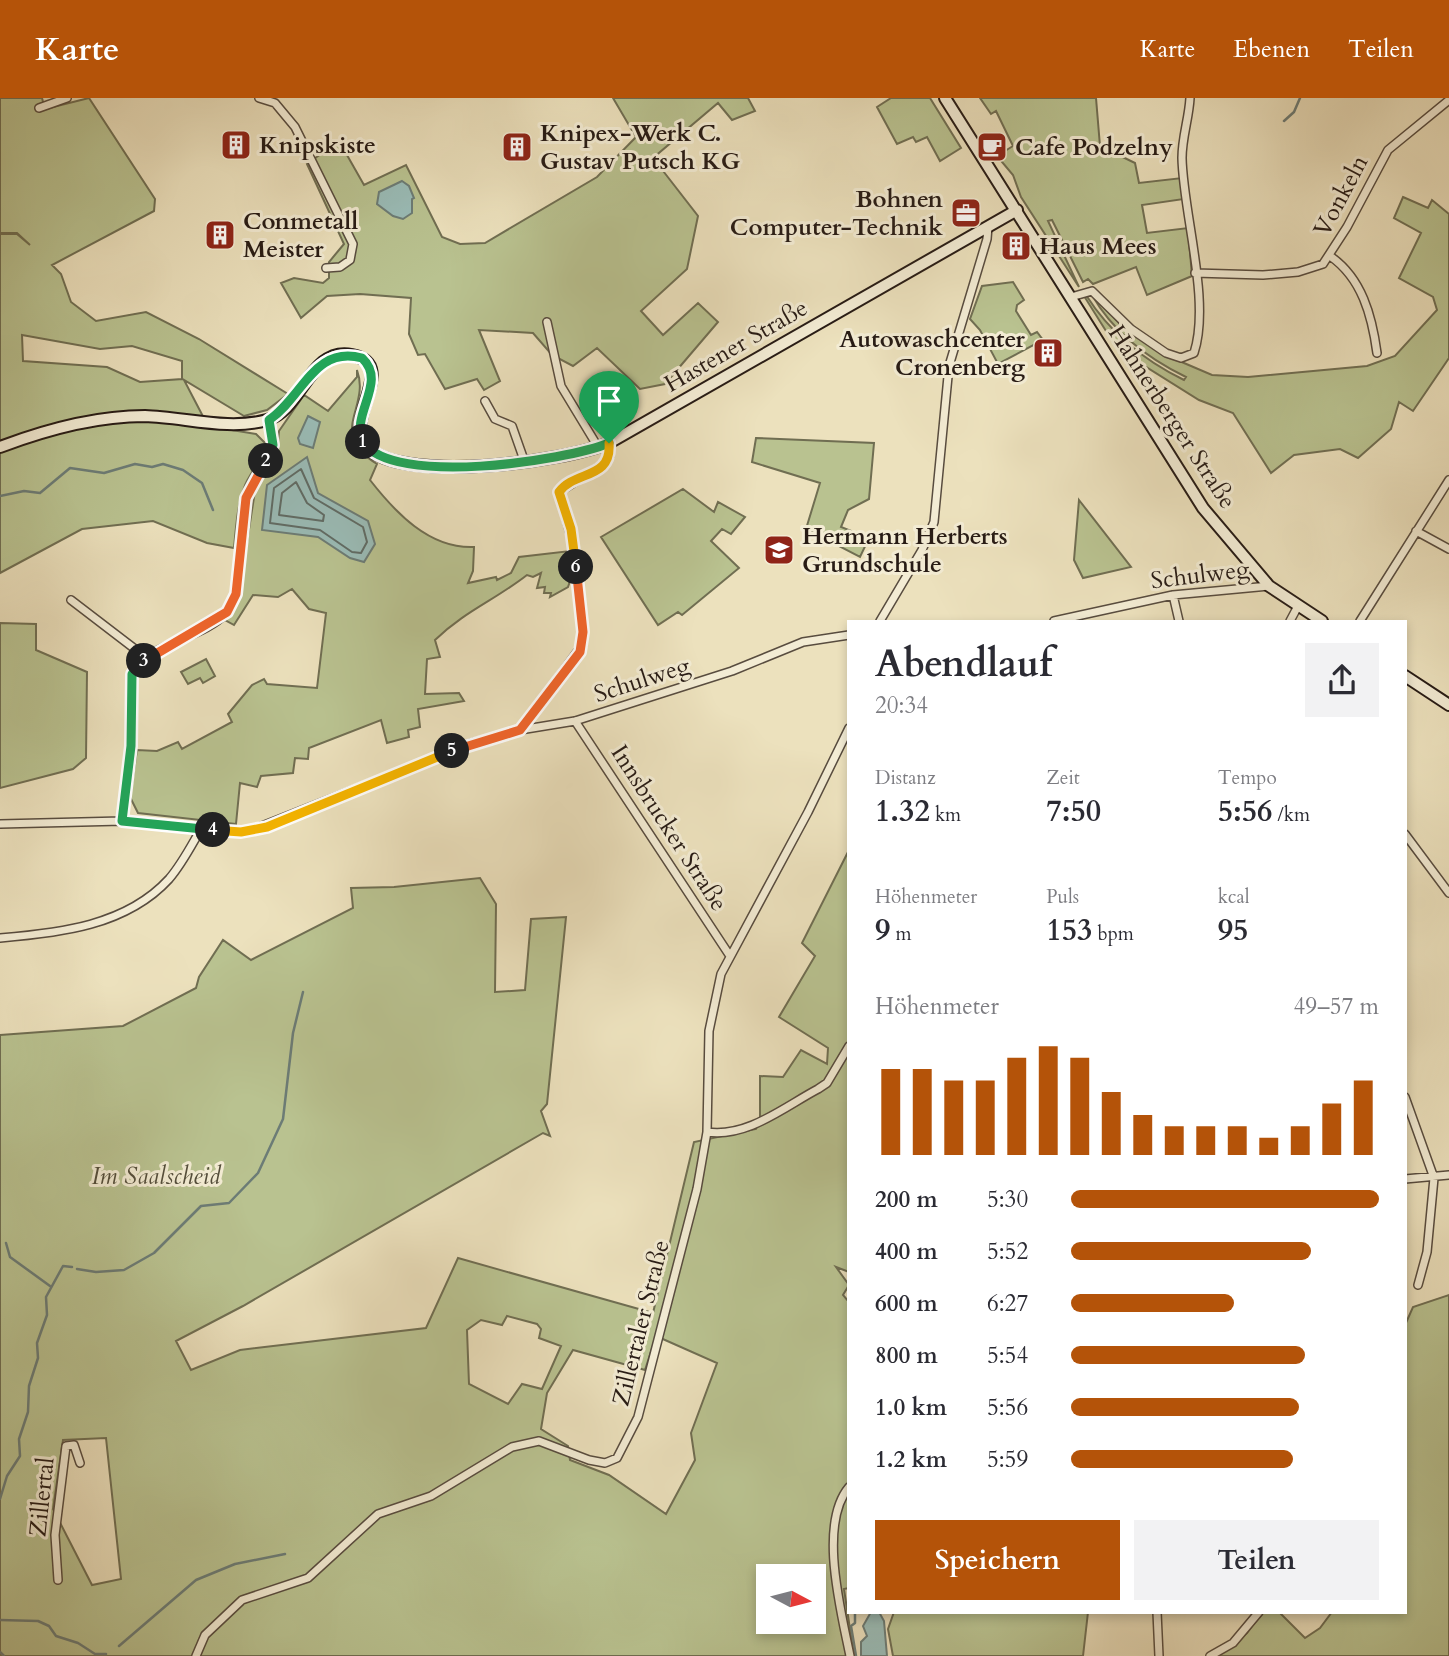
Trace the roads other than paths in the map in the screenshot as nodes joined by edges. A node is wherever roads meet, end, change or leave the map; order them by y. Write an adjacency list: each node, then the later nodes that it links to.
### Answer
1 (68, 98): 6 (street)
2 (259, 98): 10 (street)
3 (945, 98): 7 (main road, Hahnerberger Straße)
4 (1190, 98): 11 (street)
5 (1449, 100): 9 (street, Vonkeln)
6 (39, 108)
7 (1017, 211): 8 (main road, Hastener Straße); 12 (main road, Hahnerberger Straße)
8 (988, 226): 17 (main road, Hastener Straße); 27 (street)
9 (1330, 256): 11 (street, Vonkeln); 14 (street, Vonkeln)
10 (326, 268)
11 (1195, 274): 12 (street)
12 (1071, 298): 23 (main road, Hahnerberger Straße)
13 (547, 322): 17 (street)
14 (1377, 353)
15 (485, 401): 19 (street)
16 (269, 420): 18 (main road); 19 (main road, Hastener Straße); 34 (street)
17 (603, 445): 19 (main road, Hastener Straße); 38 (street)
18 (0, 447)
19 (523, 460)
20 (1449, 480): 21 (street)
21 (1416, 531): 22 (street); 32 (street)
22 (1449, 549)
23 (1269, 586): 24 (street, Schulweg); 26 (main road, Hahnerberger Straße)
24 (1173, 595): 28 (street, Schulweg); 29 (street)
25 (71, 600): 34 (street)
26 (1298, 606): 30 (street); 31 (main road, Hahnerberger Straße)
27 (881, 620)
28 (1059, 620)
29 (1179, 620)
30 (1291, 620)
31 (1320, 620)
32 (1361, 620)
33 (847, 635): 37 (street, Schulweg)
34 (148, 659): 40 (street)
35 (1407, 677): 36 (main road)
36 (1449, 705)
37 (575, 721): 38 (street, Schulweg); 46 (street, Innsbrucker Straße)
38 (520, 730): 42 (street, Schulweg)
39 (847, 732): 46 (street, Zillertaler Straße)
40 (122, 821): 41 (street); 42 (street)
41 (0, 824)
42 (201, 829): 45 (street)
43 (1407, 837): 44 (street)
44 (1449, 893)
45 (0, 938)
46 (730, 956): 49 (street, Zillertaler Straße)
47 (847, 1049): 49 (street)
48 (1407, 1103): 51 (street)
49 (707, 1132): 59 (street, Zillertaler Straße)
50 (1449, 1175): 51 (street)
51 (1434, 1178): 52 (street); 53 (street)
52 (1407, 1179)
53 (1418, 1285)
54 (80, 1463): 56 (street, Zillertal)
55 (847, 1489): 60 (street)
56 (58, 1580)
57 (1157, 1614): 61 (street)
58 (1258, 1614): 62 (street)
59 (196, 1656)
60 (850, 1656)
61 (1159, 1656)
62 (1210, 1656)

